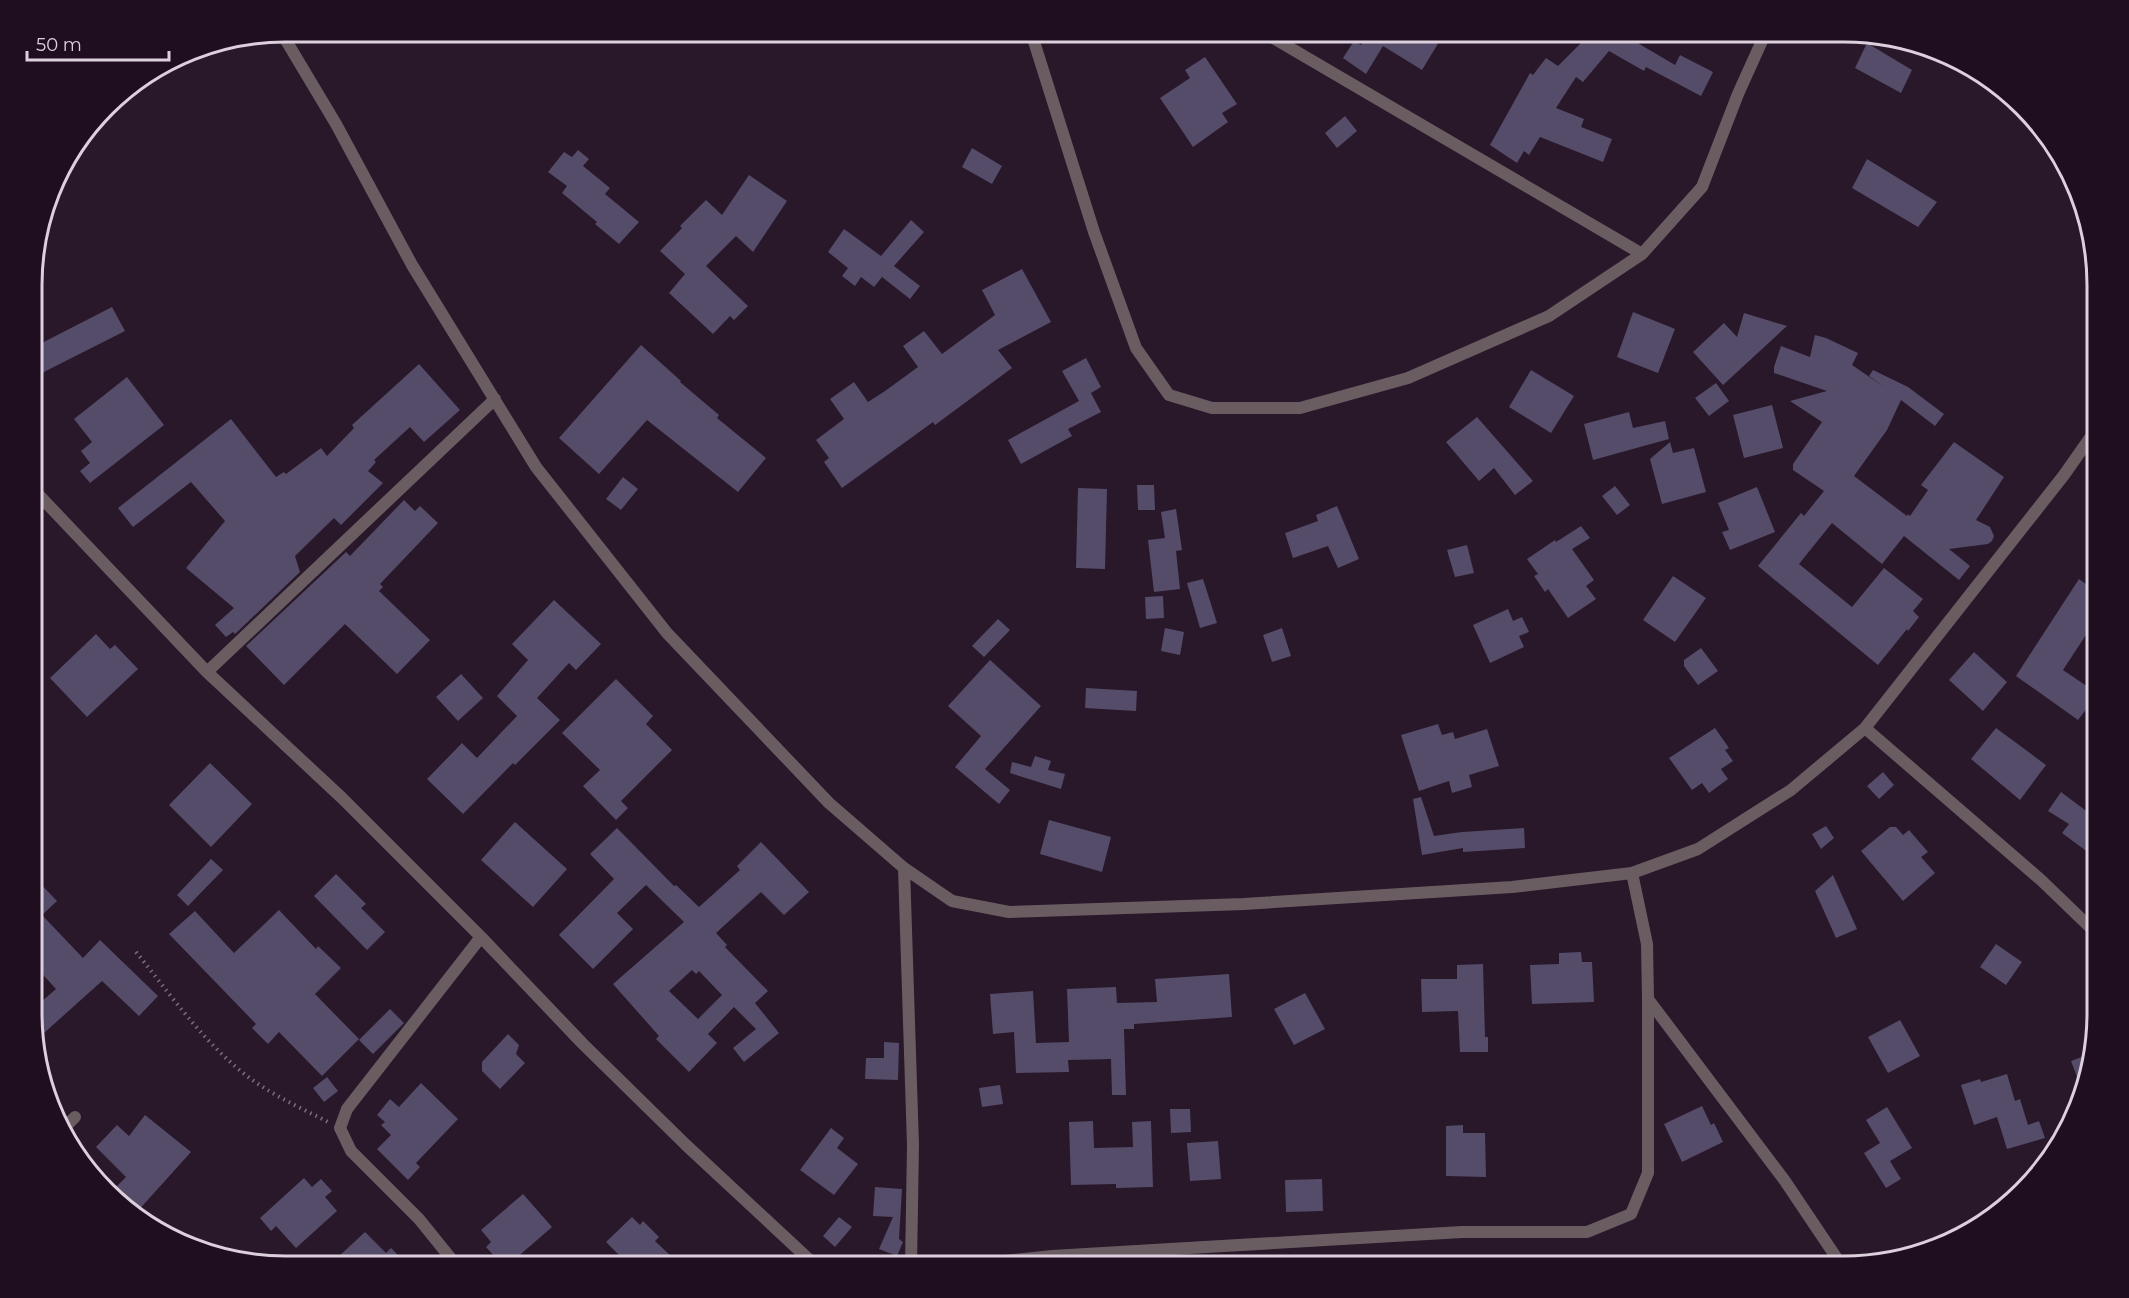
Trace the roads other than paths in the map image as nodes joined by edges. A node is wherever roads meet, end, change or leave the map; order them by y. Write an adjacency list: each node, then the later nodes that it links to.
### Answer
1 (287, 42): 6 (street)
2 (1034, 42): 5 (street)
3 (1280, 42): 5 (street)
4 (1761, 42): 5 (street)
5 (1642, 254)
6 (495, 399): 9 (street); 11 (street)
7 (2087, 442): 10 (street)
8 (42, 498): 9 (street)
9 (207, 672): 14 (street)
10 (1865, 728): 12 (street); 13 (street)
11 (904, 868): 12 (street); 20 (street)
12 (1632, 873): 15 (street)
13 (2087, 924)
14 (481, 937): 18 (street); 19 (street)
15 (1648, 999): 21 (street); 22 (street)
16 (75, 1117): 17 (street)
17 (68, 1124)
18 (449, 1256)
19 (805, 1256)
20 (911, 1256)
21 (1052, 1256)
22 (1835, 1256)

